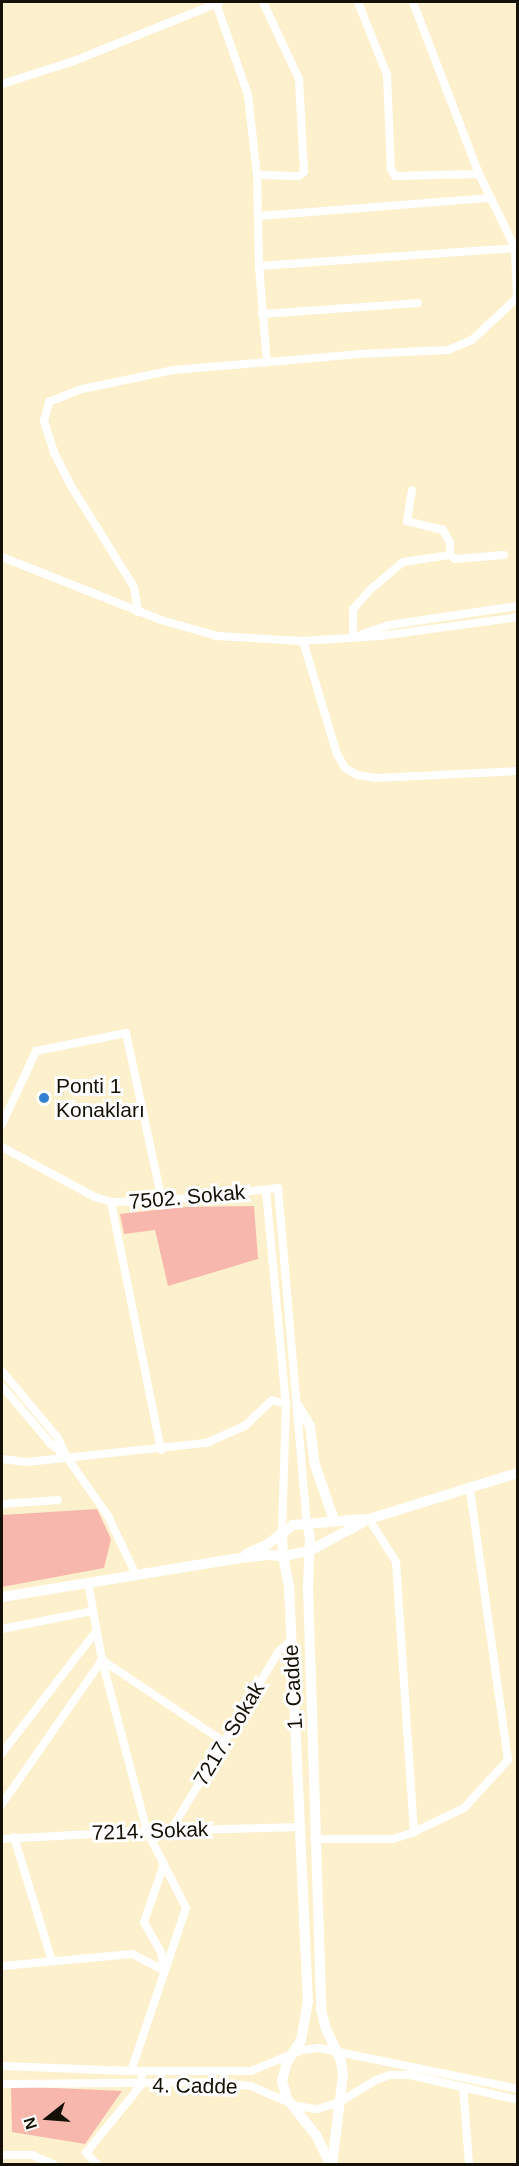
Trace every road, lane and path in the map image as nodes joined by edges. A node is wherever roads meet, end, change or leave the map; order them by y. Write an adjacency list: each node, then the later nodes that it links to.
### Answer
1 (218, 2): 5 (street); 7 (street)
2 (263, 2): 7 (street)
3 (358, 2): 6 (street)
4 (413, 2): 6 (street)
5 (2, 84)
6 (479, 174): 8 (street)
7 (257, 175): 9 (street)
8 (490, 198): 9 (street); 10 (street)
9 (260, 216): 11 (street)
10 (516, 248): 11 (street); 14 (street)
11 (259, 266): 13 (street)
12 (418, 303): 13 (street)
13 (262, 314): 14 (street)
14 (267, 363): 20 (street)
15 (412, 490): 16 (street)
16 (450, 555): 17 (street); 22 (street)
17 (504, 555)
18 (2, 557): 20 (street)
19 (518, 606): 22 (street)
20 (138, 612): 23 (street)
21 (518, 617): 22 (street)
22 (353, 637): 23 (street)
23 (303, 641): 24 (street)
24 (518, 771)
25 (2, 1124): 29 (street)
26 (2, 1147): 30 (street, 7502. Sokak)
27 (278, 1188): 28 (street, 7502. Sokak); 34 (street, 1. Cadde)
28 (266, 1190): 29 (street, 7502. Sokak); 33 (street, 1. Cadde)
29 (162, 1201): 30 (street, 7502. Sokak)
30 (111, 1202): 35 (street)
31 (2, 1371): 36 (street)
32 (2, 1386): 36 (street)
33 (286, 1404): 35 (street); 45 (street, 1. Cadde)
34 (298, 1406): 43 (main road); 44 (street, 1. Cadde)
35 (161, 1450): 36 (street)
36 (66, 1456): 37 (street); 49 (street)
37 (2, 1459)
38 (518, 1473): 39 (main road)
39 (470, 1490): 42 (main road); 63 (street)
40 (58, 1500): 41 (street)
41 (2, 1503)
42 (369, 1519): 43 (main road); 46 (main road); 63 (street)
43 (334, 1520): 44 (main road)
44 (307, 1524): 45 (main road); 46 (main road, 1. Cadde)
45 (282, 1532): 47 (main road, 1. Cadde); 48 (main road)
46 (309, 1551): 47 (main road); 66 (main road, 1. Cadde)
47 (283, 1556): 48 (main road); 55 (main road, 1. Cadde)
48 (234, 1559): 49 (main road)
49 (136, 1575): 50 (main road)
50 (88, 1582): 51 (main road); 52 (street)
51 (2, 1597)
52 (93, 1611): 53 (street); 54 (street)
53 (2, 1629)
54 (96, 1630): 56 (street); 58 (street)
55 (291, 1641): 57 (street, 7217. Sokak); 60 (main road, 1. Cadde)
56 (102, 1660): 57 (street); 59 (street); 62 (street)
57 (223, 1741): 61 (street, 7217. Sokak)
58 (2, 1753)
59 (2, 1804)
60 (300, 1827): 61 (street, 7214. Sokak); 72 (main road, 1. Cadde)
61 (171, 1830): 62 (street, 7214. Sokak)
62 (147, 1831): 64 (street, 7214. Sokak); 67 (street)
63 (414, 1832): 66 (street)
64 (14, 1837): 65 (street, 7214. Sokak); 68 (street)
65 (2, 1839)
66 (314, 1839): 71 (main road, 1. Cadde)
67 (164, 1864): 70 (street); 70 (street)
68 (52, 1961): 69 (street); 70 (street)
69 (2, 1966)
70 (164, 1970): 74 (street)
71 (337, 2053): 72 (street, 4. Cadde); 79 (street, 4. Cadde); 81 (main road, 1. Cadde)
72 (293, 2055): 75 (street, 4. Cadde); 82 (main road, 1. Cadde)
73 (2, 2066): 74 (street, 4. Cadde)
74 (131, 2071): 75 (street, 4. Cadde)
75 (142, 2071): 77 (street)
76 (2, 2084): 77 (street, 4. Cadde)
77 (141, 2085): 82 (street, 4. Cadde); 85 (street)
78 (463, 2087): 80 (street, 4. Cadde); 81 (street, 4. Cadde); 87 (street)
79 (518, 2089)
80 (518, 2100)
81 (338, 2103): 82 (street, 4. Cadde); 86 (main road, 1. Cadde)
82 (291, 2104): 86 (main road, 1. Cadde)
83 (2, 2155): 84 (street)
84 (53, 2164)
85 (97, 2164)
86 (331, 2164)
87 (469, 2164)

